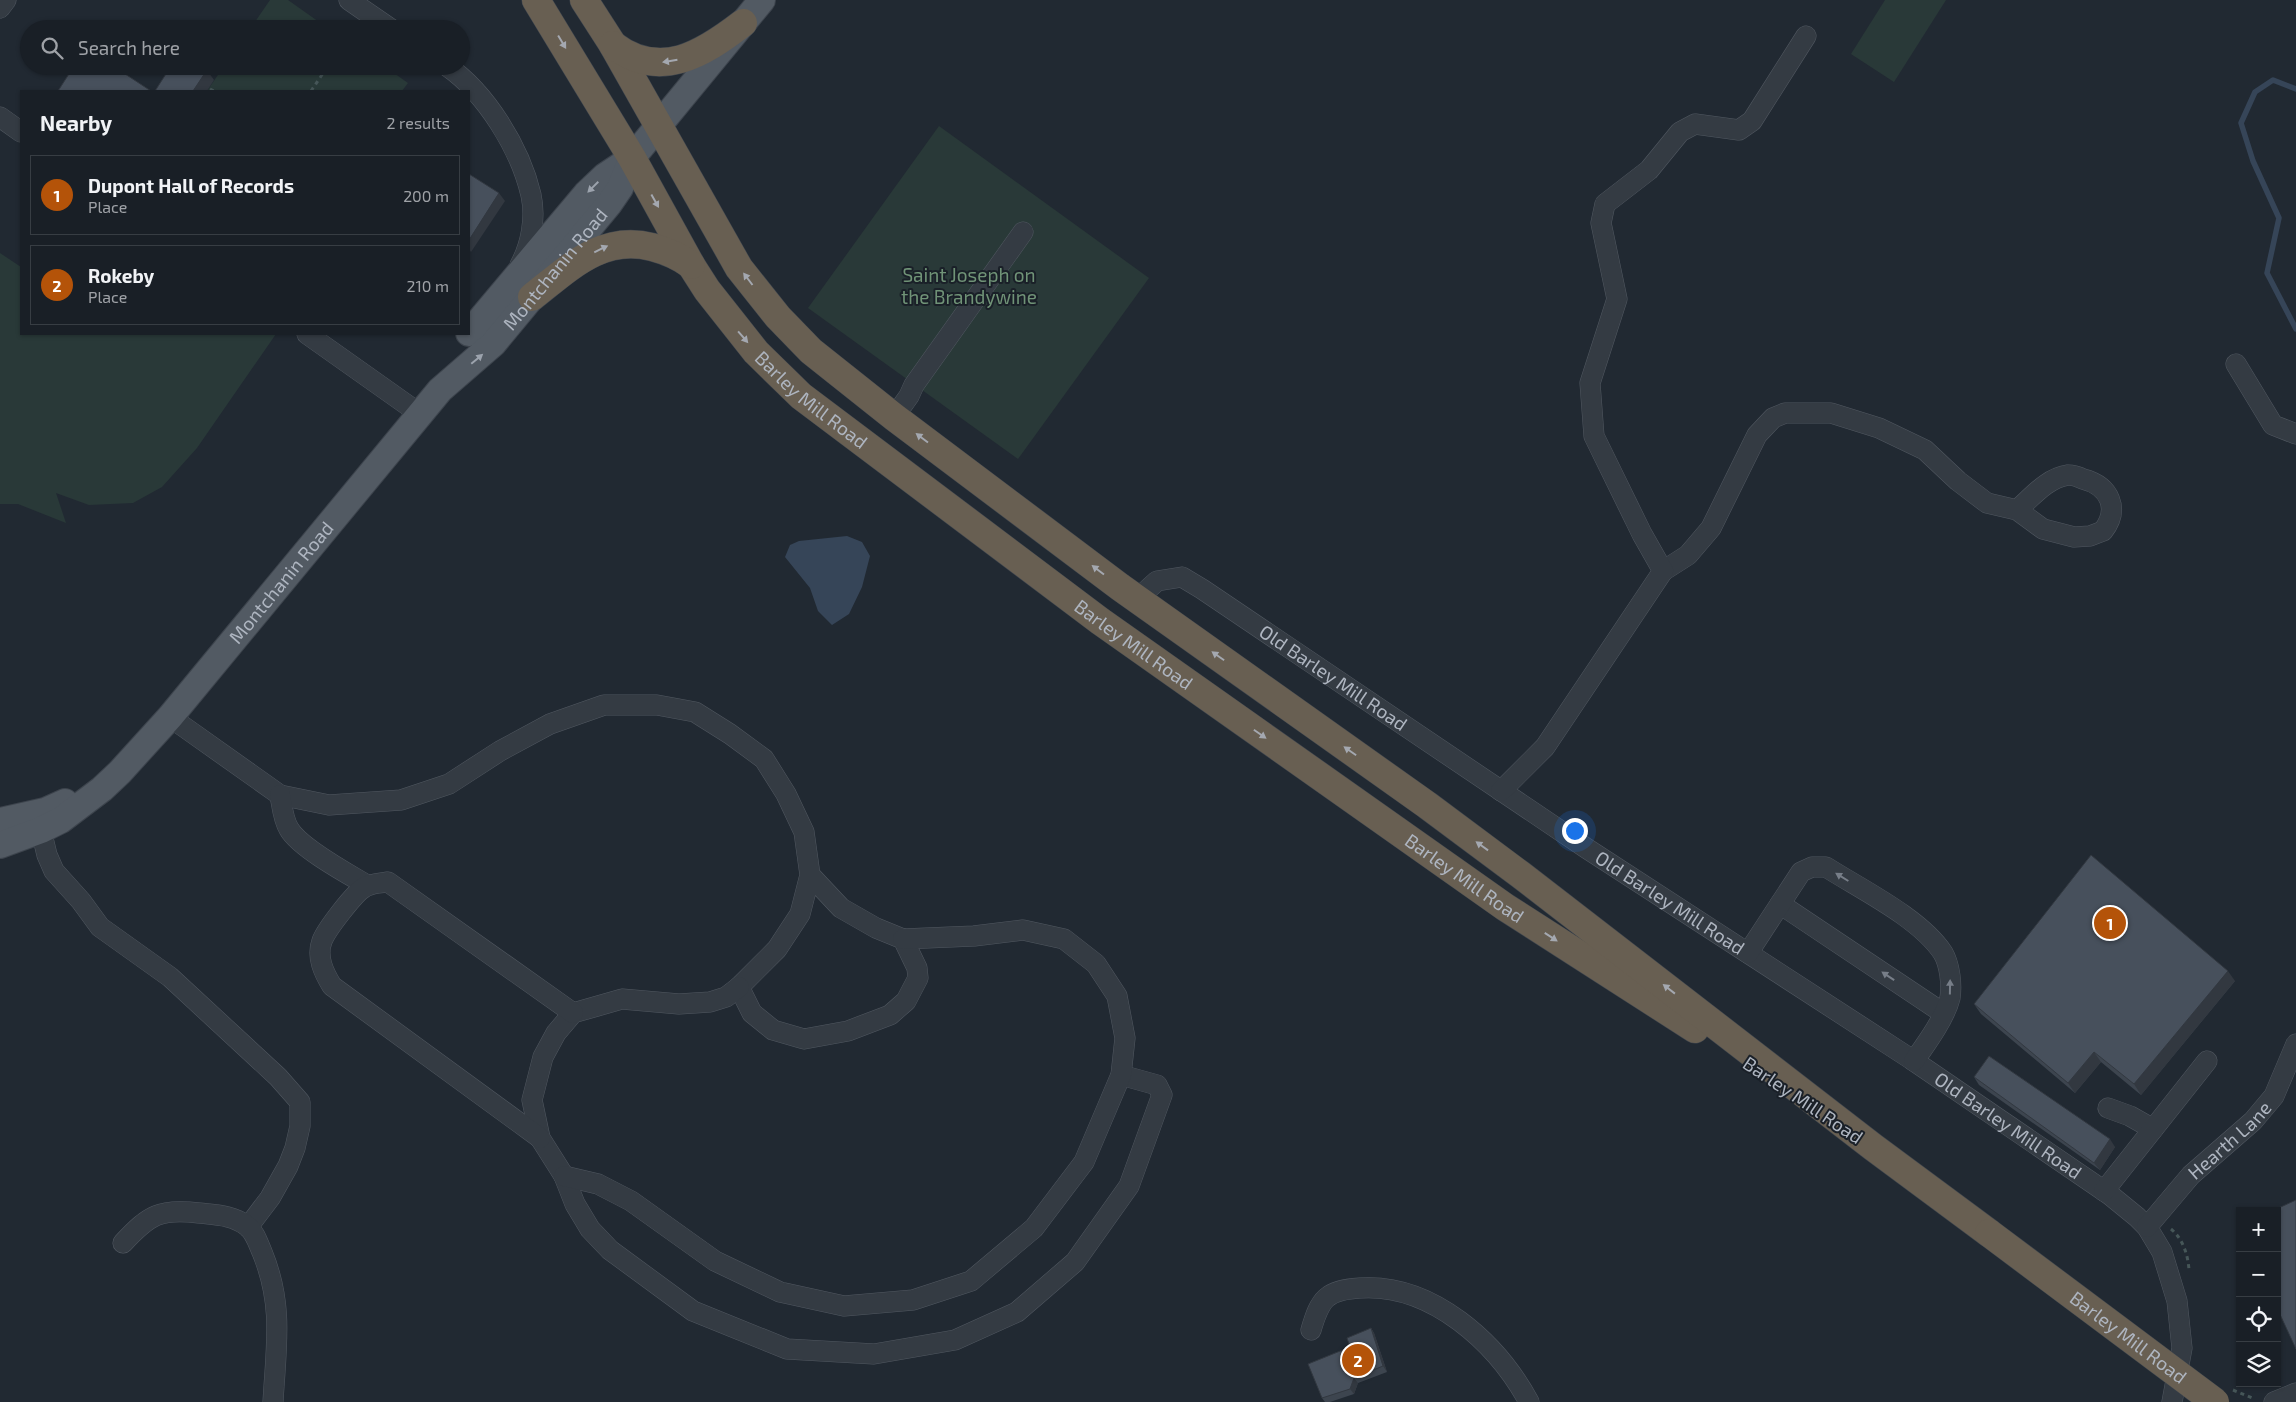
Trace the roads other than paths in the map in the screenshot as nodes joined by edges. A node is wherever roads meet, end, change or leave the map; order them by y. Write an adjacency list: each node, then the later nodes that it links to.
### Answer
1 (6, 0): 6 (street)
2 (348, 0): 7 (street)
3 (536, 0): 15 (highway, Barley Mill Road, one-way to 15)
4 (584, 0): 10 (highway, Barley Mill Road)
5 (762, 0): 8 (main road, Montchanin Road)
6 (0, 8)
7 (378, 20)
8 (743, 23): 10 (highway, one-way to 10); 13 (main road, Montchanin Road)
9 (1806, 36): 30 (street)
10 (613, 45): 13 (highway, Barley Mill Road)
11 (459, 75): 18 (street)
12 (0, 117): 14 (street)
13 (658, 126): 15 (main road, Montchanin Road); 26 (highway, Barley Mill Road, one-way to 13)
14 (20, 131)
15 (632, 158): 17 (highway, Barley Mill Road, one-way to 17); 18 (main road, Montchanin Road, one-way to 18); 19 (main road, Montchanin Road)
16 (1023, 232): 26 (street)
17 (691, 265): 19 (highway, one-way to 17); 28 (highway, Barley Mill Road, one-way to 28)
18 (503, 292): 20 (main road, Montchanin Road)
19 (532, 297): 24 (main road, Montchanin Road, one-way to 19)
20 (470, 331)
21 (308, 335): 25 (street)
22 (467, 335): 24 (main road, Montchanin Road)
23 (2236, 364): 27 (street)
24 (440, 390): 25 (main road, Montchanin Road)
25 (420, 414): 32 (main road, Montchanin Road)
26 (894, 417): 31 (highway, Barley Mill Road, one-way to 26)
27 (2296, 434)
28 (910, 479): 31 (highway); 56 (highway, Barley Mill Road, one-way to 56)
29 (2017, 510): 30 (street)
30 (1663, 572): 33 (street)
31 (1137, 599): 33 (street, Old Barley Mill Road); 56 (highway, Barley Mill Road, one-way to 31)
32 (170, 717): 34 (street); 36 (main road, Montchanin Road)
33 (1501, 791): 44 (street, Old Barley Mill Road)
34 (280, 795): 40 (street); 41 (street)
35 (0, 809): 36 (main road)
36 (43, 820): 37 (main road, Montchanin Road); 38 (main road, Montchanin Road); 39 (main road); 60 (street)
37 (0, 821)
38 (0, 846)
39 (0, 855)
40 (810, 875): 43 (street); 45 (street)
41 (368, 885): 46 (street); 55 (street)
42 (1780, 904): 44 (street); 47 (street, one-way to 42); 47 (street, one-way to 42)
43 (903, 939): 45 (street); 51 (street)
44 (1748, 953): 49 (street, Old Barley Mill Road)
45 (739, 987): 46 (street)
46 (573, 1013): 55 (street)
47 (1943, 1013): 49 (street)
48 (2293, 1053): 52 (street); 59 (street, Hearth Lane)
49 (1914, 1061): 58 (street, Old Barley Mill Road)
50 (2207, 1061): 54 (street)
51 (1121, 1075): 57 (street); 57 (street)
52 (2296, 1082)
53 (2108, 1108): 54 (street)
54 (2153, 1129): 58 (street)
55 (540, 1138): 57 (street)
56 (1873, 1147): 67 (highway, Barley Mill Road, bridge)
57 (564, 1176)
58 (2104, 1191): 59 (street, Old Barley Mill Road)
59 (2147, 1226): 66 (street, Old Barley Mill Road)
60 (248, 1227): 61 (street); 64 (street)
61 (123, 1243)
62 (1311, 1330): 65 (street)
63 (2296, 1393): 68 (street)
64 (273, 1402)
65 (1529, 1402)
66 (2172, 1402)
67 (2215, 1402)
68 (2274, 1402)

